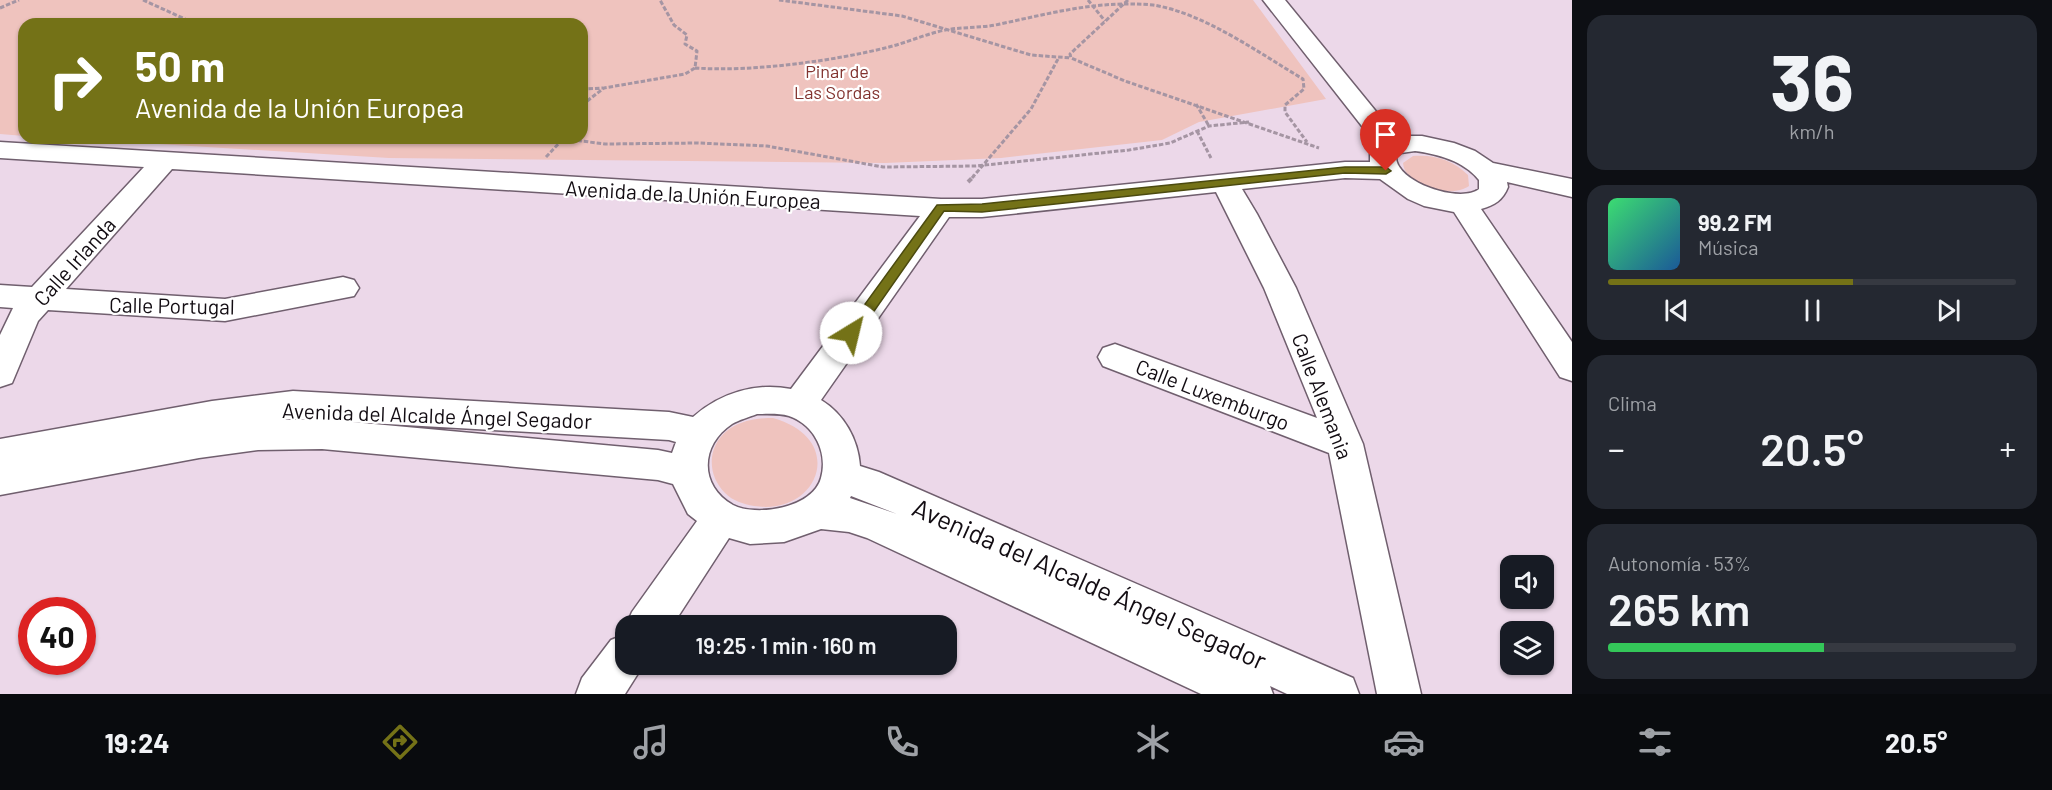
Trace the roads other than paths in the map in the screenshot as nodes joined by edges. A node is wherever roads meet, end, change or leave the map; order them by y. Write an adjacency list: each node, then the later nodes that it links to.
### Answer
1 (1274, 0): 2 (street)
2 (1402, 144): 5 (street); 6 (street)
3 (0, 150): 4 (street, Avenida de la Unión Europea)
4 (165, 160): 10 (street, Avenida de la Unión Europea); 13 (street, Calle Irlanda)
5 (1484, 169): 8 (street); 9 (street)
6 (1386, 171): 7 (street, Avenida de la Unión Europea); 9 (street)
7 (1224, 183): 10 (street, Avenida de la Unión Europea); 20 (street, Calle Alemania)
8 (1572, 188)
9 (1463, 204): 14 (street)
10 (941, 208): 18 (street)
11 (343, 288): 13 (street, Calle Portugal)
12 (0, 296): 13 (street, Calle Portugal)
13 (40, 299): 17 (street, Calle Irlanda)
14 (1558, 327): 16 (street)
15 (1114, 357): 20 (street, Calle Luxemburgo)
16 (1572, 368)
17 (0, 374)
18 (799, 405): 19 (street); 23 (street)
19 (698, 432): 21 (street, Avenida del Alcalde Ángel Segador); 22 (street)
20 (1345, 444): 32 (street, Calle Alemania)
21 (0, 454)
22 (688, 472): 24 (street, Avenida del Alcalde Ángel Segador); 26 (street)
23 (841, 478): 25 (street); 31 (street, Avenida del Alcalde Ángel Segador)
24 (0, 479)
25 (817, 512): 26 (street); 30 (street, Avenida del Alcalde Ángel Segador)
26 (720, 518): 27 (street)
27 (655, 615)
28 (615, 671): 29 (street)
29 (598, 694)
30 (1251, 694)
31 (1337, 694)
32 (1399, 694)

